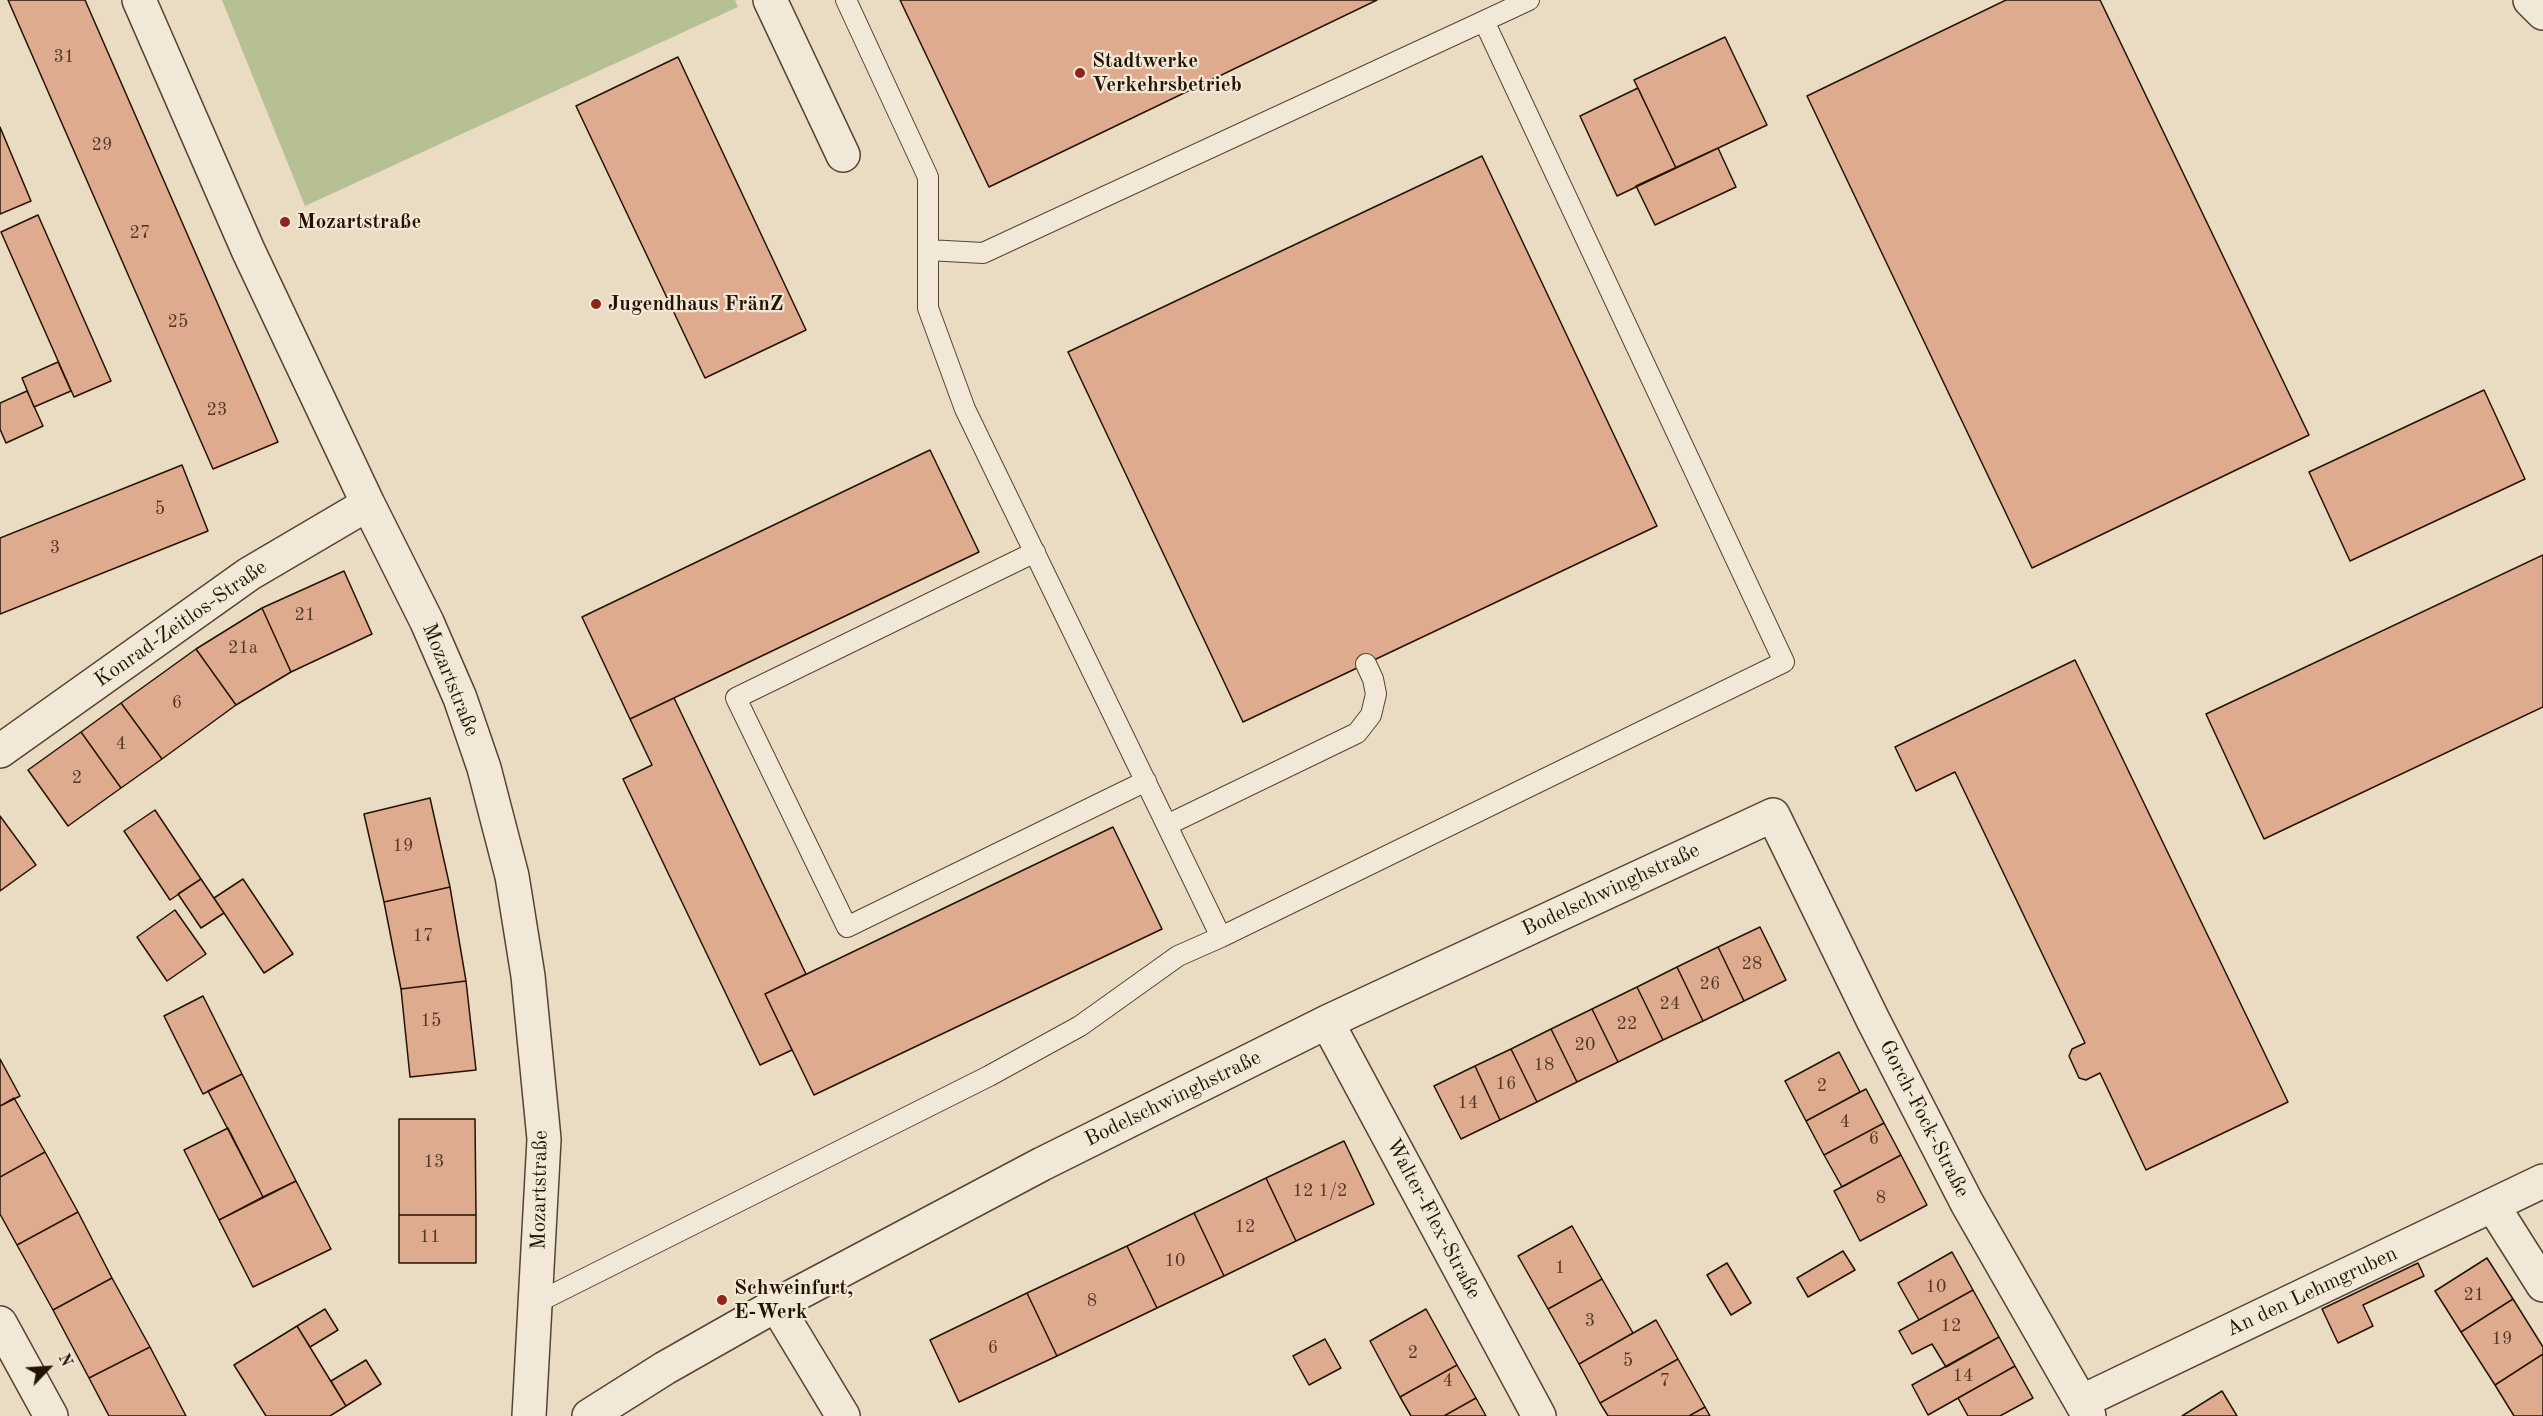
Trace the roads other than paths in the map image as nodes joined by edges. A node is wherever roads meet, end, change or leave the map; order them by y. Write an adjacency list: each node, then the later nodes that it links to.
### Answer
1 (139, 0): 10 (street, Mozartstraße)
2 (770, 0): 8 (street)
3 (846, 0): 9 (lane)
4 (1529, 0): 7 (lane)
5 (2530, 0): 6 (street)
6 (2543, 12)
7 (1484, 21): 9 (lane); 17 (lane)
8 (843, 155)
9 (928, 250): 11 (lane)
10 (368, 504): 13 (street, Konrad-Zeitlos-Straße); 22 (street, Mozartstraße)
11 (1035, 552): 14 (lane); 14 (lane)
12 (1366, 664): 16 (lane)
13 (0, 751)
14 (1146, 782): 16 (lane)
15 (1773, 815): 18 (street, Bodelschwinghstraße); 25 (street, Gorch-Fock-Straße)
16 (1167, 825): 17 (lane)
17 (1221, 937): 22 (lane)
18 (1327, 1022): 23 (street, Bodelschwinghstraße); 30 (street, Walter-Flex-Straße)
19 (2543, 1181): 20 (street, An den Lehmgruben)
20 (2493, 1206): 21 (street); 25 (street, An den Lehmgruben)
21 (2543, 1285)
22 (536, 1303): 27 (street, Mozartstraße)
23 (776, 1305): 28 (street, Bodelschwinghstraße); 29 (street)
24 (0, 1323): 26 (street)
25 (2085, 1409)
26 (51, 1416)
27 (529, 1416)
28 (589, 1416)
29 (843, 1416)
30 (1539, 1416)

